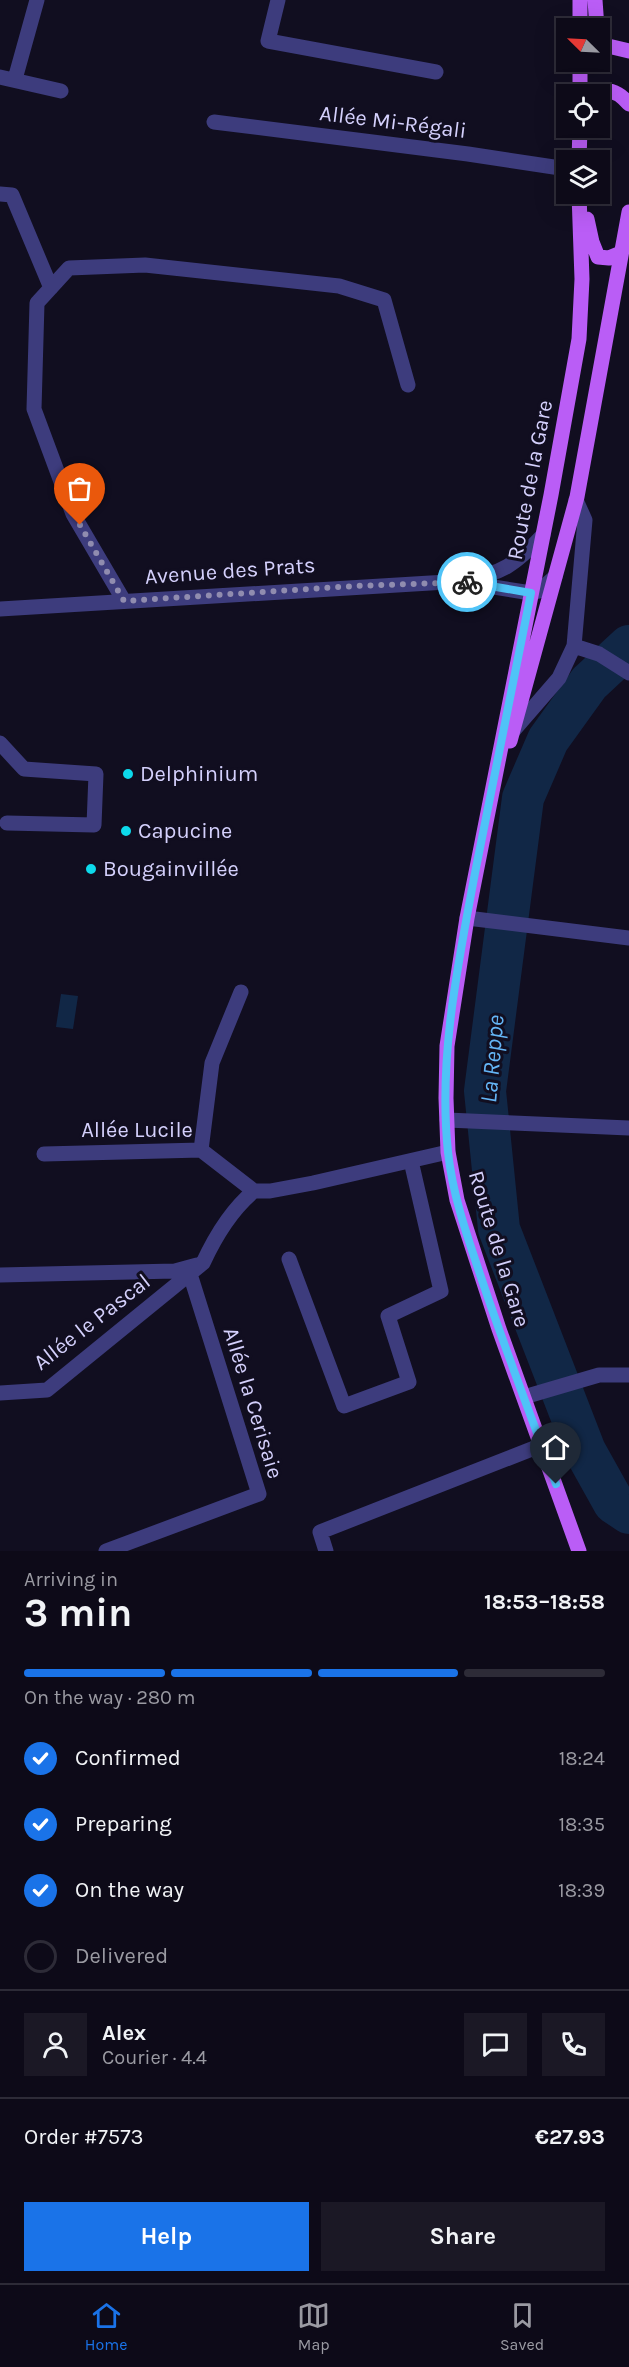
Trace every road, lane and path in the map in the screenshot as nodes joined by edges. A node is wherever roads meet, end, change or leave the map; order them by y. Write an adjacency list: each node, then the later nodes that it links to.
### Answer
1 (37, 0): 10 (street)
2 (278, 0): 9 (street)
3 (580, 0): 5 (main road)
4 (595, 0): 6 (main road)
5 (580, 18)
6 (596, 18)
7 (610, 46): 8 (main road)
8 (629, 51)
9 (435, 72)
10 (7, 78): 12 (street)
11 (610, 90): 13 (main road)
12 (61, 91)
13 (629, 104)
14 (214, 122): 15 (street, Allée Mi-Régali)
15 (556, 168)
16 (0, 194): 21 (street)
17 (579, 204): 24 (main road, Route de la Gare)
18 (581, 204): 20 (main road)
19 (629, 212): 20 (main road, Route de la Gare)
20 (621, 253): 23 (main road, Route de la Gare)
21 (51, 288): 22 (street); 28 (street)
22 (408, 384)
23 (576, 500): 25 (main road, Route de la Gare); 30 (street)
24 (543, 535): 26 (street, Avenue des Prats); 27 (main road, Route de la Gare)
25 (555, 577): 27 (street); 32 (main road, Route de la Gare)
26 (463, 581): 27 (street, Avenue des Prats); 28 (street, Avenue des Prats)
27 (531, 593): 35 (main road, Route de la Gare)
28 (124, 601): 29 (street, Avenue des Prats)
29 (0, 609)
30 (574, 646): 31 (street); 32 (street)
31 (629, 673)
32 (513, 731): 35 (main road, Route de la Gare)
33 (0, 743): 34 (street)
34 (7, 823)
35 (481, 842): 36 (main road, Route de la Gare)
36 (467, 918): 37 (street); 39 (main road, Route de la Gare)
37 (629, 938)
38 (241, 992): 41 (street)
39 (447, 1120): 40 (street); 42 (main road, Route de la Gare)
40 (629, 1128)
41 (201, 1150): 43 (street, Allée Lucile); 45 (street, Allée Lucile)
42 (448, 1152): 44 (street); 52 (main road, Route de la Gare)
43 (44, 1154)
44 (411, 1161): 45 (street); 46 (street)
45 (254, 1191): 47 (street)
46 (289, 1259)
47 (203, 1263): 48 (street, Allée le Pascal); 49 (street)
48 (190, 1274): 51 (street, Allée le Pascal); 54 (street, Allée la Cerisaie)
49 (0, 1275)
50 (629, 1375): 52 (street)
51 (0, 1393)
52 (524, 1397): 53 (main road, Route de la Gare)
53 (542, 1445): 55 (street); 56 (main road, Route de la Gare)
54 (106, 1551)
55 (326, 1551)
56 (579, 1551)

